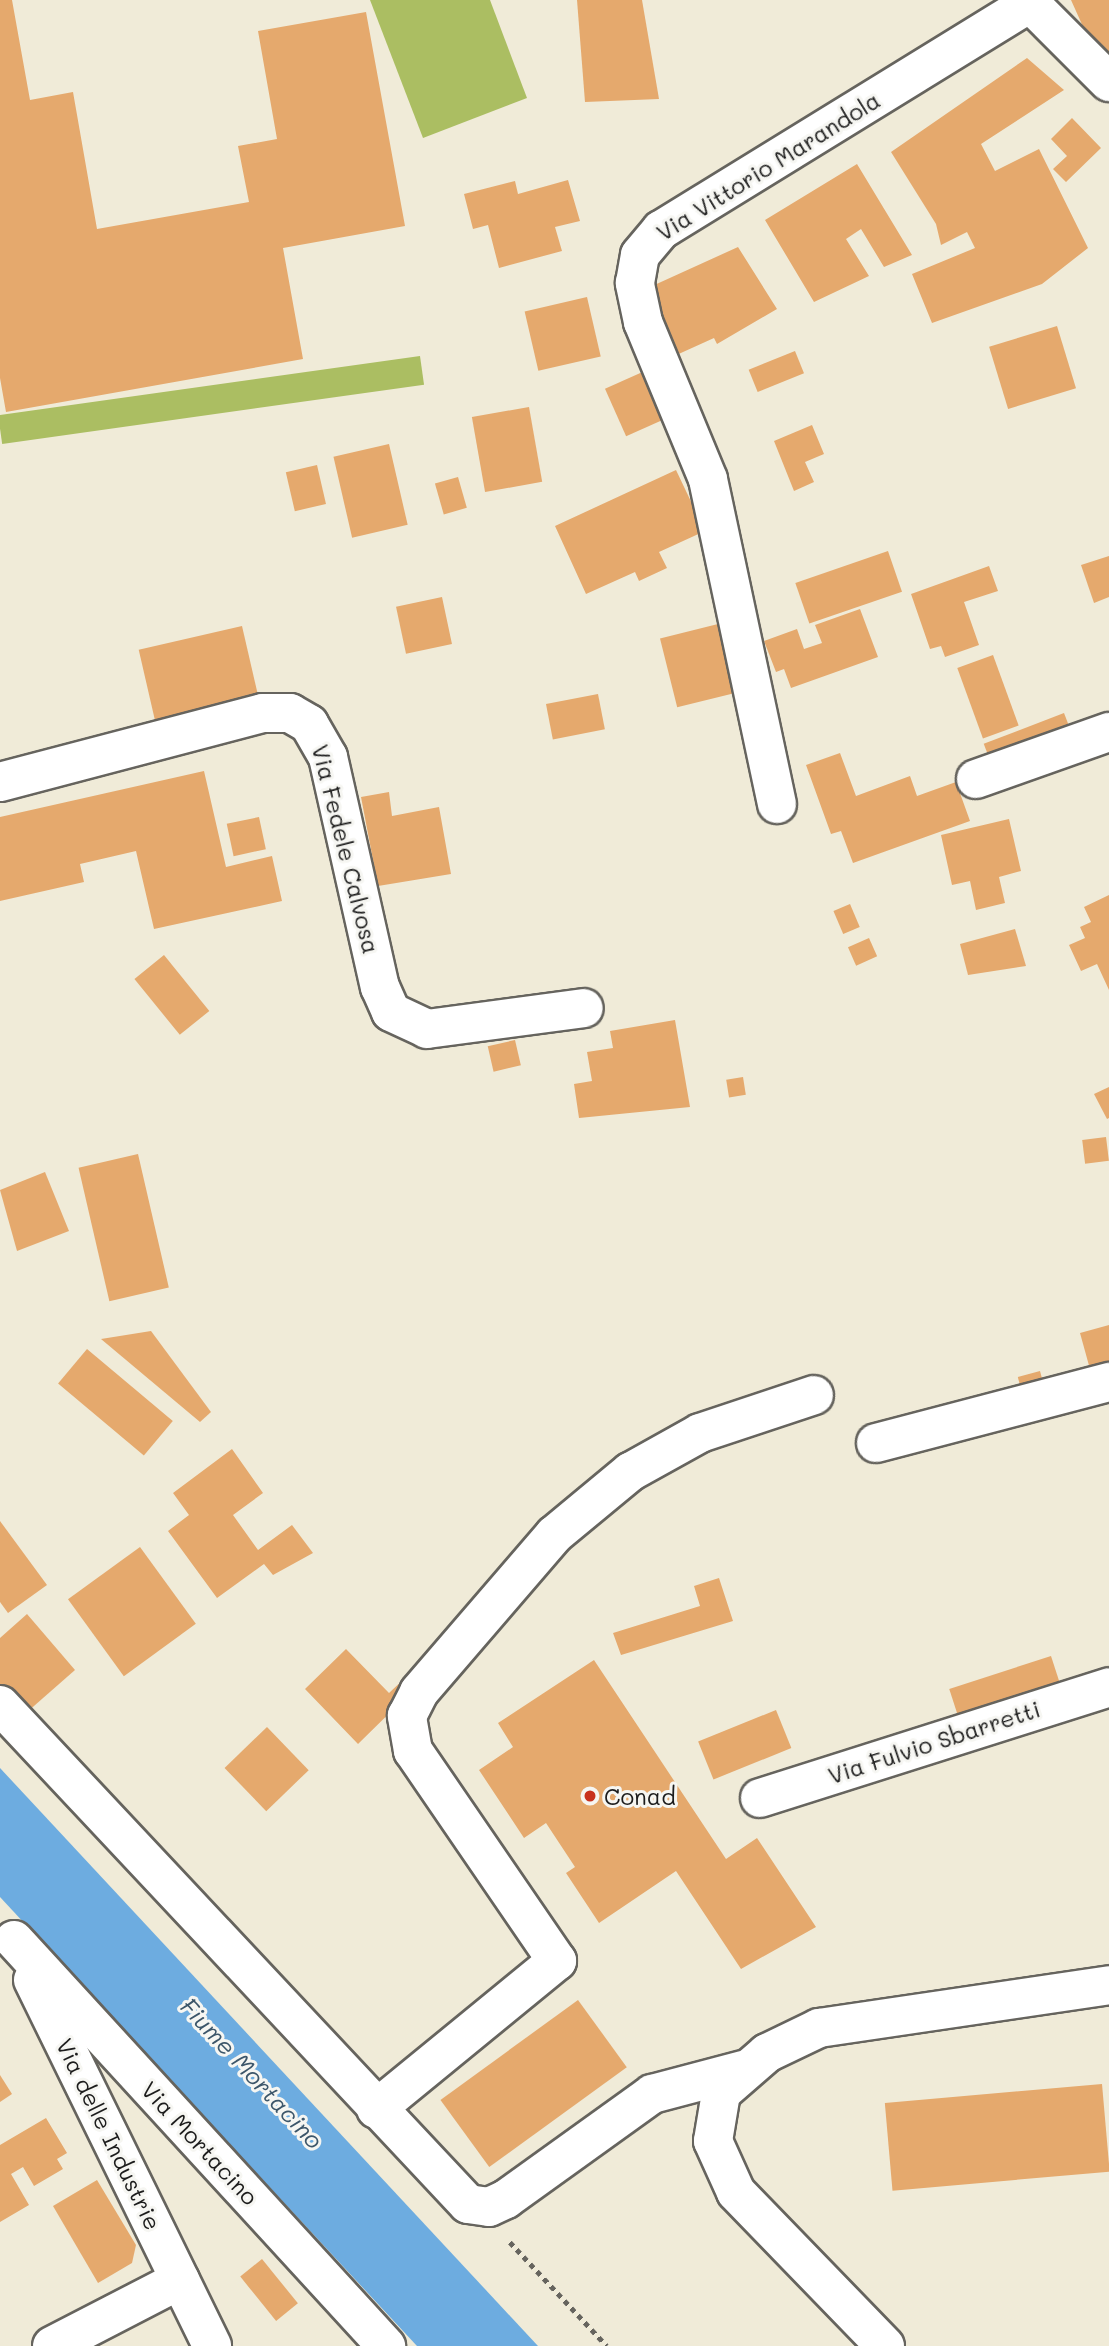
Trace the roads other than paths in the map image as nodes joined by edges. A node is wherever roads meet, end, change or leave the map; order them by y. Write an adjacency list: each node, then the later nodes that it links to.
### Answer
1 (1029, 1): 2 (street); 6 (street, Via Vittorio Marandola)
2 (1109, 82)
3 (1109, 732): 4 (street)
4 (976, 779)
5 (0, 782): 7 (street, Via Fedele Calvosa)
6 (777, 804)
7 (584, 1008)
8 (1109, 1382): 10 (street)
9 (814, 1395): 17 (street)
10 (876, 1443)
11 (1109, 1687): 13 (street, Via Fulvio Sbarretti)
12 (0, 1705): 17 (street)
13 (760, 1798)
14 (7, 1933): 18 (street, Via delle Industrie); 21 (street, Via Mortacino)
15 (1109, 1985): 16 (street)
16 (743, 2070): 17 (street); 22 (street)
17 (376, 2109)
18 (180, 2280): 19 (street); 20 (street, Via delle Industrie)
19 (52, 2346)
20 (212, 2346)
21 (386, 2346)
22 (885, 2346)

